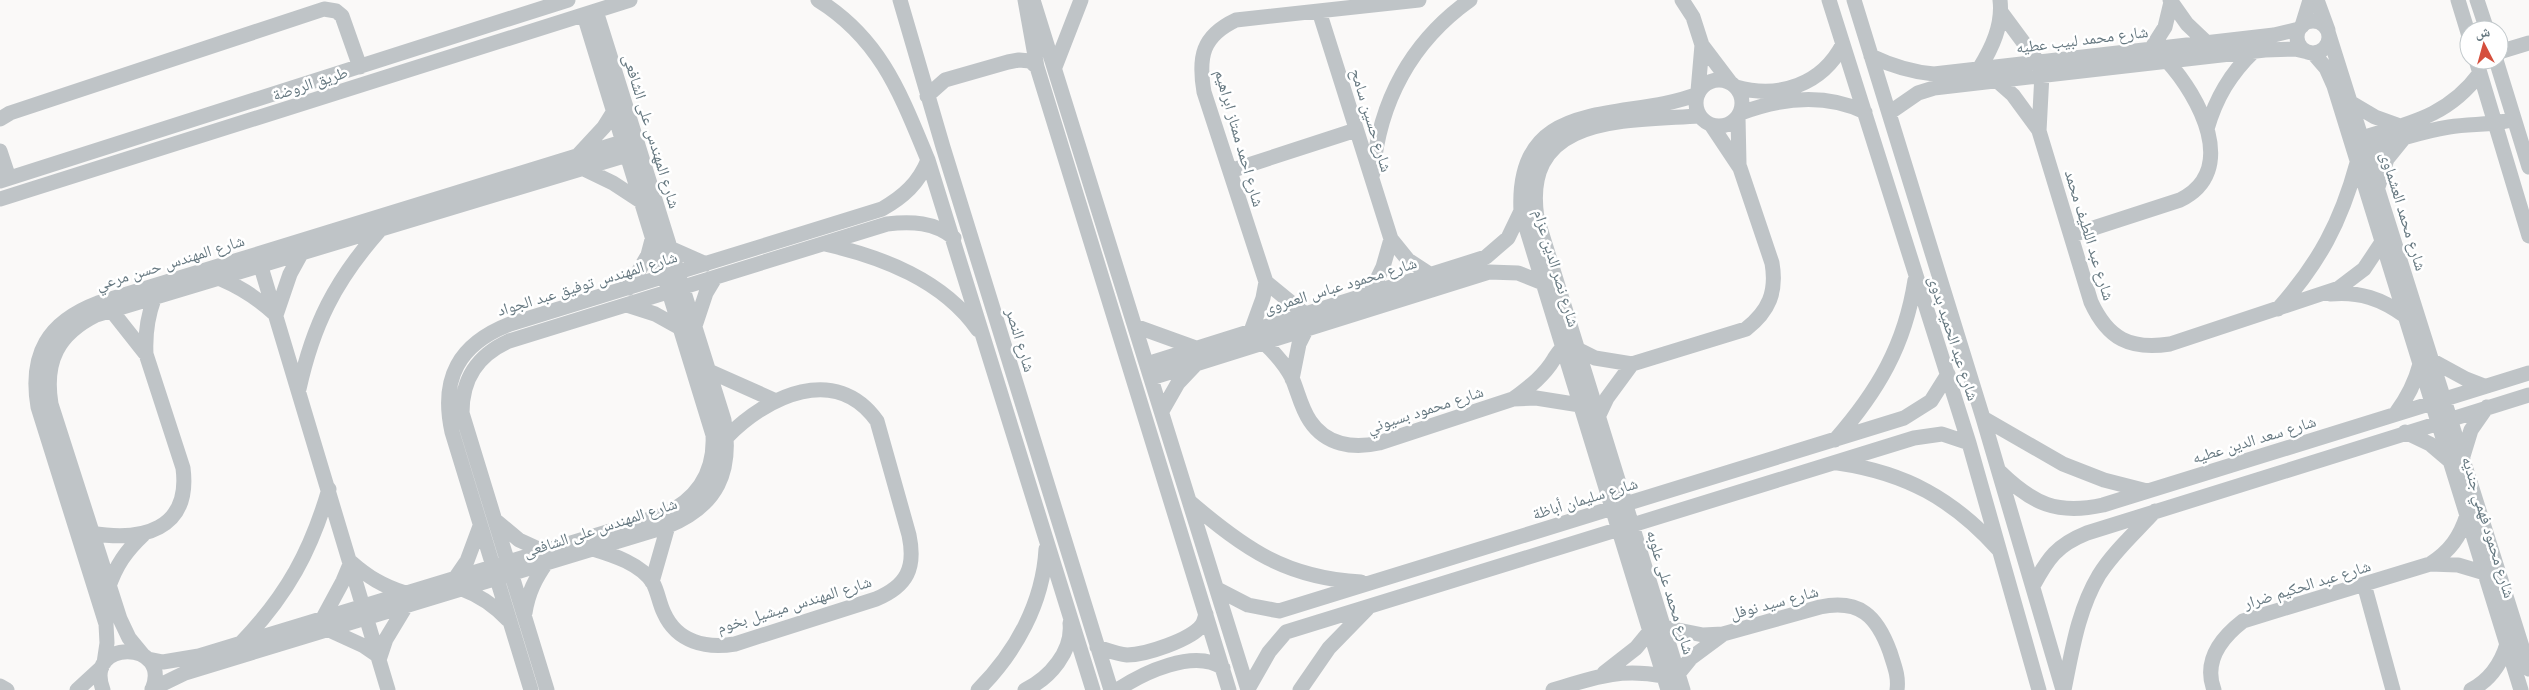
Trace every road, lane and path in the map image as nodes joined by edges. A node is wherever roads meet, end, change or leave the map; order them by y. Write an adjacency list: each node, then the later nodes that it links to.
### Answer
1 (568, 0): 25 (street, طريق الروضة)
2 (630, 0): 20 (street, طريق الروضة)
3 (818, 0): 70 (street)
4 (900, 0): 51 (street, شارع النصر)
5 (1025, 0): 40 (street)
6 (1033, 0): 41 (street)
7 (1081, 0): 41 (street)
8 (1419, 0): 19 (street, شارع احمد ممتاز ابراهيم)
9 (1470, 0): 76 (street)
10 (1682, 0): 30 (street)
11 (1829, 0): 28 (street, شارع عبد الحميد بدوى)
12 (1854, 0): 36 (street, شارع عبد الحميد بدوى)
13 (2310, 0): 23 (street)
14 (2317, 0): 24 (street, شارع محمد العشماوى)
15 (2458, 0): 21 (street)
16 (2477, 0): 22 (street)
17 (2170, 1): 27 (street); 31 (street)
18 (2000, 6): 42 (street); 43 (street)
19 (1319, 11): 63 (street, شارع حسين سامح); 74 (street, شارع احمد ممتاز ابراهيم)
20 (590, 13): 37 (street, طريق الروضة); 53 (street, شارع المهندس على الشافعى); 66 (street, شارع المهندس على الشافعى)
21 (2464, 20)
22 (2484, 20)
23 (2301, 28): 24 (street); 27 (street, شارع محمد لبيب عطيه); 34 (street)
24 (2328, 33): 34 (street); 52 (street, شارع محمد العشماوى)
25 (436, 42): 35 (street, طريق الروضة); 37 (street)
26 (2509, 42): 29 (street)
27 (2207, 43): 31 (street, شارع محمد لبيب عطيه)
28 (1843, 44): 49 (street); 54 (street, شارع عبد الحميد بدوى)
29 (2524, 44): 32 (street)
30 (1702, 45): 49 (street); 50 (street)
31 (2151, 49): 42 (street, شارع محمد لبيب عطيه)
32 (2509, 49)
33 (2254, 51): 34 (street, شارع محمد لبيب عطيه); 38 (street, شارع محمد لبيب عطيه); 62 (street)
34 (2311, 53): 68 (street, شارع محمد العشماوى)
35 (394, 56): 39 (street, طريق الروضة); 47 (street)
36 (1871, 56): 43 (street, شارع محمد لبيب عطيه); 55 (street, شارع عبد الحميد بدوى)
37 (443, 59): 47 (street, طريق الروضة)
38 (2167, 61): 42 (street, شارع محمد لبيب عطيه); 62 (street)
39 (360, 67): 58 (street); 75 (street, طريق الروضة)
40 (1037, 67): 51 (street); 82 (street)
41 (1055, 67): 81 (street)
42 (2040, 68): 43 (street, شارع محمد لبيب عطيه); 48 (street, شارع محمد لبيب عطيه); 64 (street, شارع عبد اللطيف محمد)
43 (1979, 69)
44 (2477, 70): 65 (street)
45 (2479, 70): 60 (street)
46 (2499, 70): 59 (street)
47 (400, 73): 78 (street, طريق الروضة)
48 (1996, 80): 55 (street, شارع محمد لبيب عطيه); 64 (street, شارع عبد اللطيف محمد)
49 (1733, 84): 50 (street); 56 (street)
50 (1698, 92): 57 (street); 80 (street, شارع نصر الدين عزام)
51 (927, 96): 67 (street, شارع النصر)
52 (2353, 104): 65 (street); 68 (street, شارع محمد العشماوى)
53 (614, 111): 66 (street, شارع المهندس على الشافعى); 71 (street)
54 (1865, 112): 56 (street); 97 (street, شارع عبد الحميد بدوى)
55 (1889, 113): 106 (street, شارع عبد الحميد بدوى)
56 (1740, 115): 61 (street); 73 (street)
57 (1699, 116): 61 (street); 120 (street, شارع نصر الدين عزام)
58 (0, 119)
59 (2514, 119): 60 (street); 72 (street)
60 (2496, 125): 65 (street); 86 (street)
61 (1712, 126): 73 (street)
62 (2207, 129): 84 (street)
63 (1356, 130): 74 (street); 76 (street, شارع حسين سامح)
64 (2039, 131): 84 (street, شارع عبد اللطيف محمد)
65 (2402, 132): 68 (street); 77 (street)
66 (632, 146): 71 (street, شارع المهندس حسن مرعي); 79 (street, شارع المهندس على الشافعى); 91 (street, شارع المهندس على الشافعى)
67 (942, 147): 70 (street); 147 (street, شارع النصر)
68 (2359, 149): 77 (street, شارع محمد العشماوى); 89 (street, شارع محمد العشماوى); 110 (street)
69 (0, 151): 75 (street)
70 (927, 157): 87 (street); 94 (street, شارع المهندس توفيق عبد الجواد)
71 (580, 162): 79 (street); 83 (street, شارع المهندس حسن مرعي); 93 (street, شارع المهندس حسن مرعي)
72 (2529, 167)
73 (1740, 168): 124 (street)
74 (1230, 171): 101 (street, شارع احمد ممتاز ابراهيم)
75 (4, 180)
76 (1372, 181): 88 (street, شارع حسين سامح)
77 (2378, 187): 123 (street, شارع محمد العشماوى)
78 (0, 199)
79 (642, 202): 85 (street, شارع المهندس على الشافعى)
80 (1521, 211): 95 (street, شارع محمود عباس العمروى); 102 (street, شارع نصر الدين عزام)
81 (1100, 214): 82 (street); 115 (street)
82 (1084, 219): 161 (street)
83 (380, 230): 92 (street, شارع المهندس حسن مرعي); 131 (street)
84 (2072, 235): 110 (street, شارع عبد اللطيف محمد)
85 (653, 236): 100 (street, شارع المهندس على الشافعى); 103 (street)
86 (2529, 236)
87 (954, 238): 90 (street, شارع المهندس توفيق عبد الجواد); 118 (street)
88 (1391, 239): 96 (street, شارع حسين سامح); 104 (street)
89 (2382, 242): 105 (street, شارع عبد اللطيف محمد); 113 (street, شارع محمد العشماوى)
90 (824, 244): 98 (street, شارع المهندس توفيق عبد الجواد); 118 (street)
91 (670, 248): 94 (street); 100 (street, شارع المهندس على الشافعى)
92 (301, 254): 93 (street, شارع المهندس حسن مرعي); 112 (street)
93 (259, 260): 99 (street, شارع المهندس حسن مرعي); 112 (street); 189 (street, شارع المهندس حسن مرعي)
94 (706, 264): 100 (street, شارع المهندس توفيق عبد الجواد)
95 (1488, 265): 96 (street, شارع محمود عباس العمروى); 102 (street, شارع محمود عباس العمروى); 114 (street, شارع محمود عباس العمروى)
96 (1431, 275): 104 (street, شارع محمود عباس العمروى)
97 (1916, 276): 108 (street, شارع عبد الحميد بدوى); 145 (street)
98 (715, 278): 100 (street, شارع المهندس توفيق عبد الجواد); 116 (street)
99 (221, 279): 107 (street, شارع المهندس حسن مرعي); 112 (street)
100 (674, 282): 103 (street, شارع المهندس توفيق عبد الجواد); 109 (street, شارع المهندس توفيق عبد الجواد); 116 (street, شارع المهندس على الشافعى)
101 (1266, 282): 114 (street); 117 (street)
102 (1543, 283): 120 (street, شارع نصر الدين عزام)
103 (629, 288): 160 (street, شارع المهندس توفيق عبد الجواد)
104 (1370, 294): 114 (street, شارع محمود عباس العمروى)
105 (2324, 295): 110 (street, شارع عبد اللطيف محمد); 113 (street, شارع عبد اللطيف محمد)
106 (1945, 297): 108 (street); 141 (street, شارع عبد الحميد بدوى)
107 (154, 299): 111 (street, شارع المهندس حسن مرعي); 121 (street)
108 (1925, 304): 127 (street, شارع عبد الحميد بدوى)
109 (626, 305): 116 (street); 160 (street, شارع المهندس توفيق عبد الجواد)
110 (2278, 309)
111 (111, 310): 121 (street); 166 (street, شارع المهندس حسن مرعي)
112 (276, 314): 131 (street)
113 (2405, 316): 123 (street, شارع محمد العشماوى)
114 (1306, 321): 117 (street, شارع محمود عباس العمروى); 119 (street, شارع محمود عباس العمروى); 129 (street)
115 (1135, 326): 122 (street); 126 (street)
116 (688, 327): 125 (street, شارع المهندس على الشافعى); 170 (street, شارع المهندس على الشافعى)
117 (1251, 331): 122 (street, شارع محمود عباس العمروى)
118 (986, 342): 148 (street)
119 (1263, 342): 122 (street, شارع محمود عباس العمروى); 129 (street, شارع محمود بسيوني)
120 (1572, 346): 124 (street); 133 (street, شارع محمود بسيوني); 136 (street, شارع نصر الدين عزام); 140 (street, شارع نصر الدين عزام)
121 (146, 354): 167 (street)
122 (1198, 355): 126 (street, شارع محمود عباس العمروى); 138 (street)
123 (2426, 362): 130 (street); 135 (street, شارع محمد العشماوى); 139 (street)
124 (1632, 364): 140 (street)
125 (709, 371): 134 (street); 144 (street, شارع المهندس على الشافعى)
126 (1149, 371): 138 (street)
127 (1948, 374): 145 (street, شارع سليمان أباظة); 146 (street, شارع عبد الحميد بدوى)
128 (2529, 374): 130 (street, شارع سعد الدين عطيه)
129 (1292, 379): 133 (street, شارع محمود بسيوني)
130 (2484, 386): 135 (street, شارع سعد الدين عطيه)
131 (299, 390): 152 (street)
132 (2529, 395): 137 (street)
133 (1513, 399): 136 (street, شارع محمود بسيوني)
134 (774, 400): 144 (street, شارع المهندس ميشيل بخوم); 175 (street, شارع المهندس ميشيل بخوم)
135 (2438, 400): 139 (street, شارع سعد الدين عطيه); 142 (street, شارع محمود فهمي جنديه)
136 (1580, 405): 156 (street, شارع نصر الدين عزام)
137 (2487, 407): 142 (street); 149 (street)
138 (1162, 411): 154 (street)
139 (2396, 413): 153 (street, شارع سعد الدين عطيه)
140 (1598, 417): 156 (street, شارع نصر الدين عزام)
141 (1983, 418): 151 (street, شارع عبد الحميد بدوى); 153 (street)
142 (2444, 420): 143 (street); 149 (street, شارع محمود فهمي جنديه)
143 (2405, 432): 149 (street); 157 (street)
144 (727, 437): 163 (street, شارع المهندس على الشافعى)
145 (1834, 440): 156 (street, شارع سليمان أباظة)
146 (1970, 443): 150 (street); 169 (street, شارع عبد الحميد بدوى)
147 (1038, 455): 148 (street); 196 (street, شارع النصر)
148 (1022, 460): 165 (street)
149 (2457, 460): 158 (street, شارع محمود فهمي جنديه); 201 (street, شارع محمود فهمي جنديه)
150 (1834, 462): 164 (street); 169 (street)
151 (1998, 469): 155 (street, شارع سعد الدين عطيه); 179 (street, شارع عبد الحميد بدوى)
152 (329, 489): 171 (street); 194 (street)
153 (2148, 491): 155 (street, شارع سعد الدين عطيه)
154 (1190, 502): 159 (street); 176 (street)
155 (2103, 505): 162 (street)
156 (1619, 506): 164 (street, شارع محمد على علوبه); 176 (street, شارع سليمان أباظة)
157 (2156, 510): 162 (street); 224 (street)
158 (2467, 515): 172 (street, شارع عبد الحكيم ضرار); 174 (street, شارع محمود فهمي جنديه)
159 (1195, 519): 161 (street); 181 (street)
160 (487, 522): 170 (street); 173 (street, شارع المهندس توفيق عبد الجواد); 177 (street)
161 (1178, 524): 187 (street)
162 (2109, 525): 179 (street)
163 (668, 526): 168 (street, شارع المهندس على الشافعى); 175 (street)
164 (1625, 527): 183 (street); 191 (street, شارع محمد على علوبه)
165 (1044, 530): 186 (street); 213 (street)
166 (91, 533): 167 (street); 180 (street, شارع المهندس حسن مرعي)
167 (144, 534): 180 (street)
168 (593, 549): 170 (street, شارع المهندس على الشافعى); 175 (street, شارع المهندس ميشيل بخوم)
169 (2001, 552): 223 (street, شارع عبد الحميد بدوى)
170 (546, 557): 173 (street, شارع المهندس على الشافعى); 188 (street)
171 (351, 562): 182 (street); 184 (street); 190 (street)
172 (2430, 564): 174 (street, شارع عبد الحكيم ضرار); 178 (street, شارع عبد الحكيم ضرار)
173 (502, 570): 177 (street, شارع المهندس على الشافعى); 188 (street, شارع المهندس توفيق عبد الجواد)
174 (2485, 573): 195 (street, شارع محمود فهمي جنديه)
175 (652, 582)
176 (1373, 582): 185 (street, شارع سليمان أباظة)
177 (459, 583): 182 (street, شارع المهندس على الشافعى); 188 (street)
178 (2364, 584): 225 (street, شارع عبد الحكيم ضرار); 226 (street)
179 (2033, 586): 224 (street, شارع عبد الحميد بدوى)
180 (108, 589): 189 (street, شارع المهندس حسن مرعي)
181 (1217, 590): 185 (street, شارع سليمان أباظة); 218 (street)
182 (405, 599): 184 (street, شارع المهندس على الشافعى); 198 (street)
183 (1371, 605): 192 (street); 219 (street)
184 (366, 611): 190 (street, شارع المهندس على الشافعى); 198 (street)
185 (1279, 611): 192 (street)
186 (1069, 614): 205 (street); 214 (street)
187 (1206, 614): 196 (street); 200 (street)
188 (517, 620): 211 (street, شارع المهندس توفيق عبد الجواد); 212 (street, شارع المهندس توفيق عبد الجواد)
189 (113, 622): 197 (street, شارع المهندس حسن مرعي); 199 (street, شارع المهندس حسن مرعي)
190 (326, 624): 194 (street, شارع المهندس على الشافعى); 198 (street); 209 (street, شارع المهندس على الشافعى)
191 (1657, 629): 193 (street, شارع سيد نوفل); 202 (street); 203 (street, شارع محمد على علوبه)
192 (1286, 632): 218 (street)
193 (1723, 634): 203 (street, شارع سيد نوفل); 222 (street, شارع سيد نوفل)
194 (241, 643): 197 (street, شارع المهندس على الشافعى)
195 (2507, 644): 227 (street); 228 (street, شارع محمود فهمي جنديه)
196 (1097, 647): 215 (street, شارع النصر)
197 (145, 657): 199 (street, شارع المهندس على الشافعى); 209 (street)
198 (380, 657): 210 (street)
199 (103, 665): 207 (street); 208 (street, شارع المهندس حسن مرعي)
200 (1222, 668): 216 (street); 217 (street)
201 (2529, 669)
202 (1601, 675): 203 (street); 220 (street)
203 (1670, 680): 221 (street, شارع محمد على علوبه)
204 (0, 686): 206 (street)
205 (1037, 688)
206 (7, 690)
207 (77, 690)
208 (103, 690)
209 (152, 690)
210 (388, 690)
211 (531, 690)
212 (547, 690)
213 (978, 690)
214 (1093, 690)
215 (1110, 690)
216 (1117, 690)
217 (1230, 690)
218 (1248, 690)
219 (1300, 690)
220 (1554, 690)
221 (1683, 690)
222 (1897, 690)
223 (2039, 690)
224 (2064, 690)
225 (2214, 690)
226 (2393, 690)
227 (2471, 690)
228 (2522, 690)

